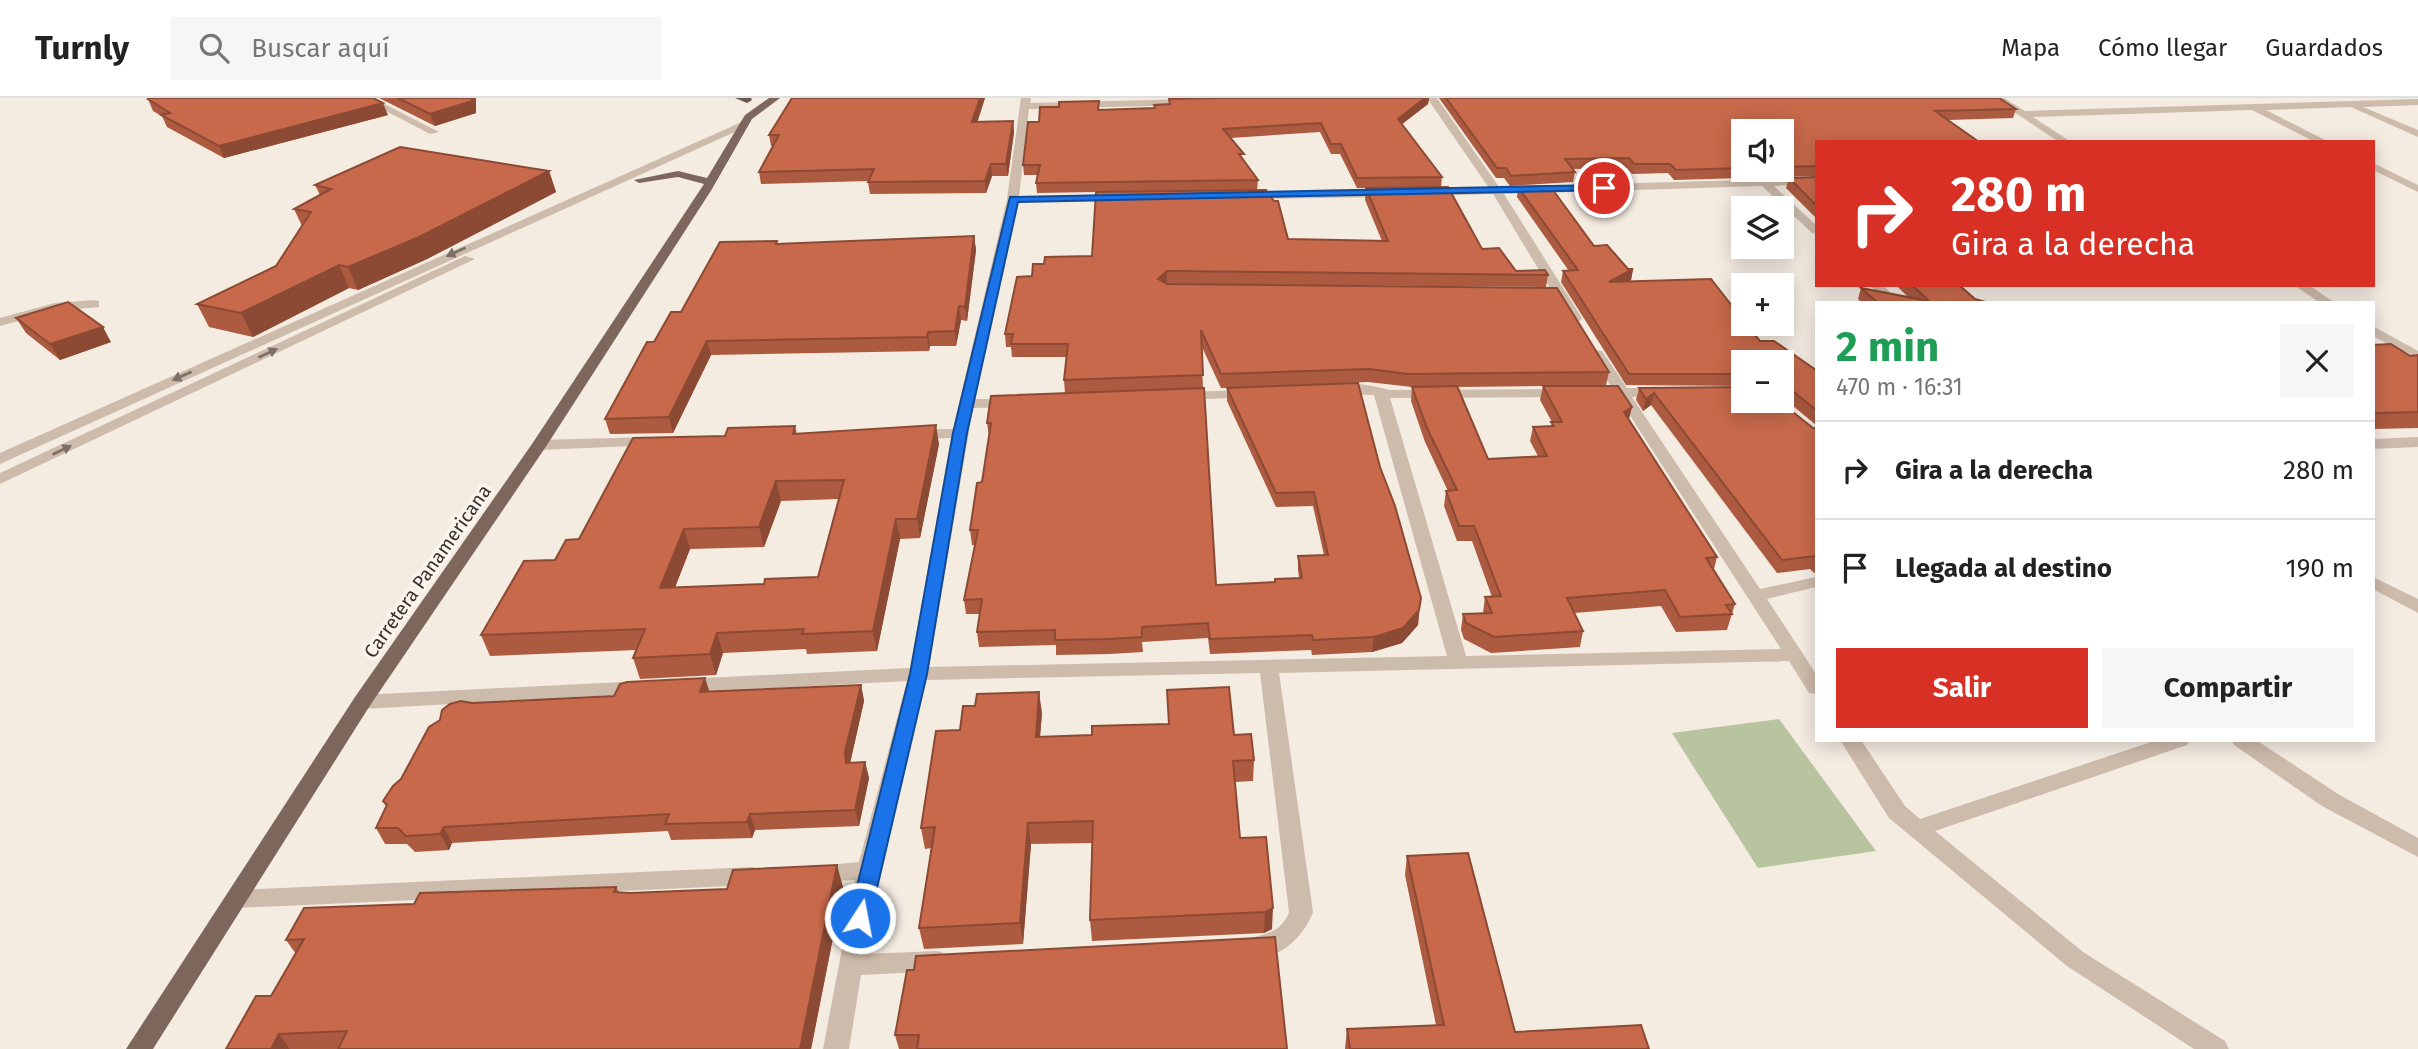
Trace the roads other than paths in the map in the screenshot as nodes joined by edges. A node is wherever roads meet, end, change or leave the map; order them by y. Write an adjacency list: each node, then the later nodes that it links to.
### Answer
1 (366, 98): 14 (street)
2 (775, 98): 11 (main road, Carretera Panamericana)
3 (1432, 98): 25 (street)
4 (1998, 98): 13 (street)
5 (2071, 100): 12 (street)
6 (1026, 102): 7 (street); 30 (street)
7 (1207, 102)
8 (2418, 102): 9 (street)
9 (2349, 104): 10 (street); 15 (street)
10 (2252, 107): 12 (street); 17 (street)
11 (743, 112): 19 (street); 22 (main road, Carretera Panamericana); 54 (street, one-way to 54)
12 (2082, 112): 13 (street)
13 (2022, 114): 16 (street)
14 (434, 132)
15 (2418, 134)
16 (2063, 140)
17 (2320, 140)
18 (2375, 167): 24 (street)
19 (639, 180): 22 (main road); 55 (street, one-way to 19)
20 (1794, 181): 21 (street)
21 (1815, 181)
22 (709, 182): 53 (main road, Carretera Panamericana)
23 (1764, 182): 25 (street); 31 (street)
24 (2418, 189)
25 (1497, 192): 27 (street); 44 (street)
26 (1400, 193): 28 (street)
27 (1414, 193)
28 (1234, 196)
29 (1138, 197): 30 (street)
30 (1013, 199): 47 (street)
31 (1815, 229)
32 (1878, 287): 34 (street)
33 (2303, 287): 35 (street)
34 (1893, 301)
35 (2326, 301)
36 (94, 304): 37 (street)
37 (0, 322)
38 (2375, 331): 39 (street)
39 (2418, 357)
40 (1326, 391): 43 (street)
41 (1680, 391): 44 (street)
42 (1271, 393): 45 (street)
43 (1381, 393): 44 (street); 61 (street)
44 (1621, 393): 58 (street)
45 (1174, 396)
46 (1022, 402): 47 (street)
47 (966, 404): 48 (street)
48 (960, 433): 49 (street); 63 (street)
49 (892, 435)
50 (675, 441): 53 (street)
51 (2418, 442): 52 (street)
52 (2375, 444)
53 (539, 445): 65 (main road, Carretera Panamericana)
54 (0, 459)
55 (0, 479)
56 (1815, 582): 58 (street)
57 (2375, 583): 59 (street)
58 (1756, 596): 60 (street)
59 (2418, 607)
60 (1795, 654): 61 (street); 64 (street)
61 (1458, 661): 62 (street)
62 (1269, 666): 63 (street); 75 (street)
63 (918, 674): 65 (street); 71 (street)
64 (1815, 686)
65 (362, 702): 74 (main road, Carretera Panamericana)
66 (1851, 742): 69 (street)
67 (2174, 742): 69 (street)
68 (2244, 742): 70 (street)
69 (1917, 828): 80 (street)
70 (2418, 848)
71 (869, 871): 72 (street); 77 (street)
72 (800, 874)
73 (772, 875): 74 (street)
74 (236, 899): 78 (main road, Carretera Panamericana)
75 (1225, 948)
76 (962, 960): 77 (street)
77 (851, 965): 79 (street)
78 (139, 1049)
79 (836, 1049)
80 (2216, 1049)

